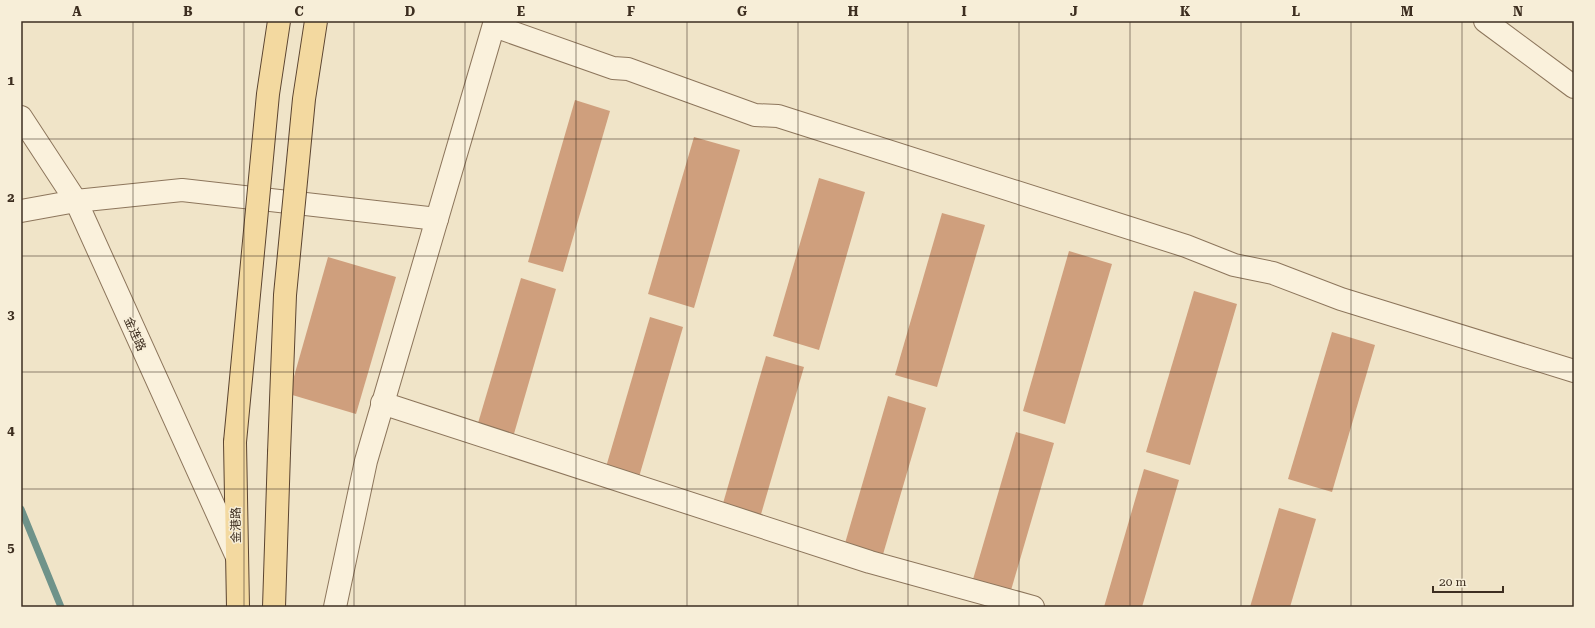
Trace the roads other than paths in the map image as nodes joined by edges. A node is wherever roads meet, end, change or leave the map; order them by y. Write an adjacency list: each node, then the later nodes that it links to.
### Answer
1 (279, 21): 12 (main road, 金港路, bridge)
2 (316, 21): 14 (main road, bridge)
3 (1485, 21): 5 (street)
4 (494, 23): 9 (street); 10 (street)
5 (1574, 87)
6 (21, 117): 7 (street, 金连路)
7 (76, 201): 8 (street); 9 (street); 12 (street, 金连路)
8 (21, 211)
9 (437, 219): 11 (street)
10 (1574, 371)
11 (382, 403): 15 (street); 16 (street)
12 (237, 557): 13 (main road, 金港路)
13 (238, 607)
14 (274, 607)
15 (334, 607)
16 (1033, 607)

